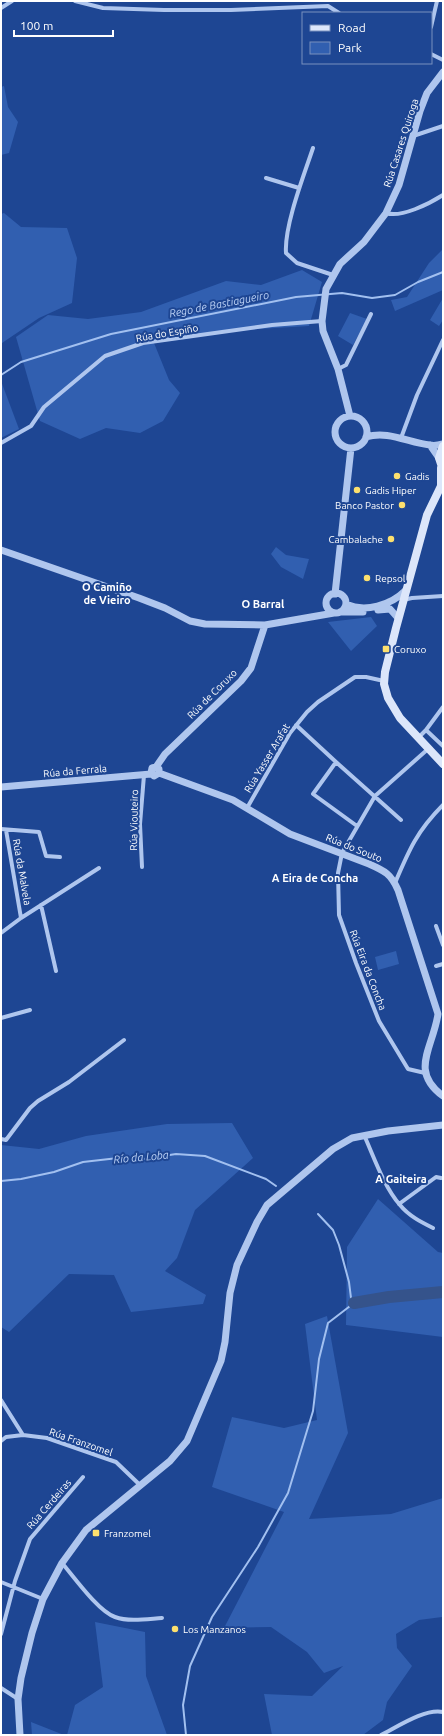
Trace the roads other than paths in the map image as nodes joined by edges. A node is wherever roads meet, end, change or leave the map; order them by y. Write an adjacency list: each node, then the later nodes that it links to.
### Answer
1 (12, 1): 4 (street)
2 (75, 1): 5 (street)
3 (437, 1): 6 (street)
4 (1, 8)
5 (337, 12)
6 (432, 23)
7 (432, 54): 8 (street)
8 (443, 60)
9 (443, 72): 11 (street, Rúa Casares Quiroga)
10 (443, 126): 11 (street)
11 (413, 136): 16 (street, Rúa Casares Quiroga)
12 (313, 148): 14 (street)
13 (266, 178): 14 (street)
14 (299, 188): 17 (street)
15 (443, 195): 16 (street)
16 (386, 213): 17 (street, Rúa Casares Quiroga)
17 (333, 275): 19 (street, Rúa Casares Quiroga)
18 (372, 314): 21 (street)
19 (322, 321): 21 (street, Rúa Casares Quiroga); 27 (street, Rúa do Espiño)
20 (443, 340): 26 (street)
21 (338, 369): 22 (street, Rúa Casares Quiroga)
22 (350, 416): 23 (street); 30 (street)
23 (366, 428): 24 (street); 25 (street)
24 (374, 434): 25 (street); 26 (street)
25 (366, 437): 30 (street)
26 (401, 438): 28 (street)
27 (1, 443)
28 (430, 445): 29 (street); 31 (street)
29 (443, 445): 31 (main road)
30 (351, 448): 37 (street)
31 (439, 458): 32 (main road)
32 (442, 469): 34 (main road)
33 (443, 492): 34 (main road)
34 (427, 515): 36 (main road)
35 (1, 550): 45 (street)
36 (406, 591): 39 (main road); 40 (street)
37 (335, 594): 40 (street); 41 (street)
38 (443, 596): 39 (street)
39 (403, 600): 44 (main road)
40 (346, 604): 42 (street)
41 (327, 606): 42 (street); 43 (street)
42 (337, 613): 43 (street); 44 (street)
43 (318, 616): 45 (street)
44 (398, 618): 46 (main road)
45 (265, 625): 55 (street, Rúa de Coruxo)
46 (384, 682): 48 (street, Rúa Yasser Arafat); 50 (main road)
47 (443, 707): 49 (street)
48 (296, 725): 53 (street); 61 (street, Rúa Yasser Arafat)
49 (426, 730): 50 (street); 51 (street)
50 (418, 738): 52 (main road)
51 (443, 746)
52 (428, 749): 54 (main road); 59 (street, Rúa Eira da Concha)
53 (336, 762): 59 (street); 63 (street)
54 (443, 764)
55 (157, 770): 56 (street, Rúa de Coruxo); 61 (street, Rúa do Souto)
56 (151, 774): 57 (street, Rúa da Ferrala)
57 (144, 775): 58 (street, Rúa da Ferrala); 68 (street, Rúa Viouteiro)
58 (1, 787)
59 (375, 796): 62 (street); 63 (street, Rúa Eira da Concha)
60 (443, 805): 70 (street)
61 (247, 808): 66 (street, Rúa do Souto)
62 (401, 820)
63 (358, 826): 66 (street, Rúa Eira da Concha)
64 (1, 829): 65 (street, Rúa da Malvela)
65 (6, 830): 67 (street, Rúa da Malvela); 72 (street, Rúa da Malvela)
66 (342, 853): 70 (street, Rúa do Souto); 83 (street, Rúa Eira da Concha)
67 (60, 857)
68 (142, 866)
69 (99, 868): 71 (street)
70 (395, 883): 80 (street, Rúa do Souto)
71 (41, 905): 72 (street); 78 (street)
72 (21, 918): 74 (street)
73 (436, 926): 75 (street)
74 (1, 934)
75 (443, 945)
76 (443, 964): 77 (street)
77 (436, 966)
78 (56, 971)
79 (30, 1010): 81 (street)
80 (440, 1014): 83 (street, Rúa do Souto)
81 (1, 1018)
82 (124, 1040): 87 (street)
83 (425, 1073): 84 (street)
84 (443, 1096)
85 (443, 1125): 86 (street)
86 (364, 1135): 89 (street); 95 (street)
87 (1, 1139)
88 (441, 1178): 89 (street)
89 (399, 1204): 90 (street)
90 (433, 1228)
91 (1, 1400): 92 (street)
92 (23, 1435): 93 (street, Rúa Franzomel); 95 (street, Rúa Franzomel)
93 (1, 1441)
94 (83, 1477): 98 (street, Rúa Cerdeiras)
95 (141, 1486): 96 (street)
96 (62, 1563): 99 (street); 100 (street)
97 (1, 1582): 98 (street)
98 (14, 1586): 99 (street); 101 (street, Rúa Cerdeiras)
99 (43, 1599): 103 (street)
100 (162, 1618)
101 (1, 1634)
102 (1, 1688): 103 (street)
103 (18, 1699): 105 (street)
104 (443, 1712): 106 (street)
105 (20, 1735)
106 (380, 1735)

